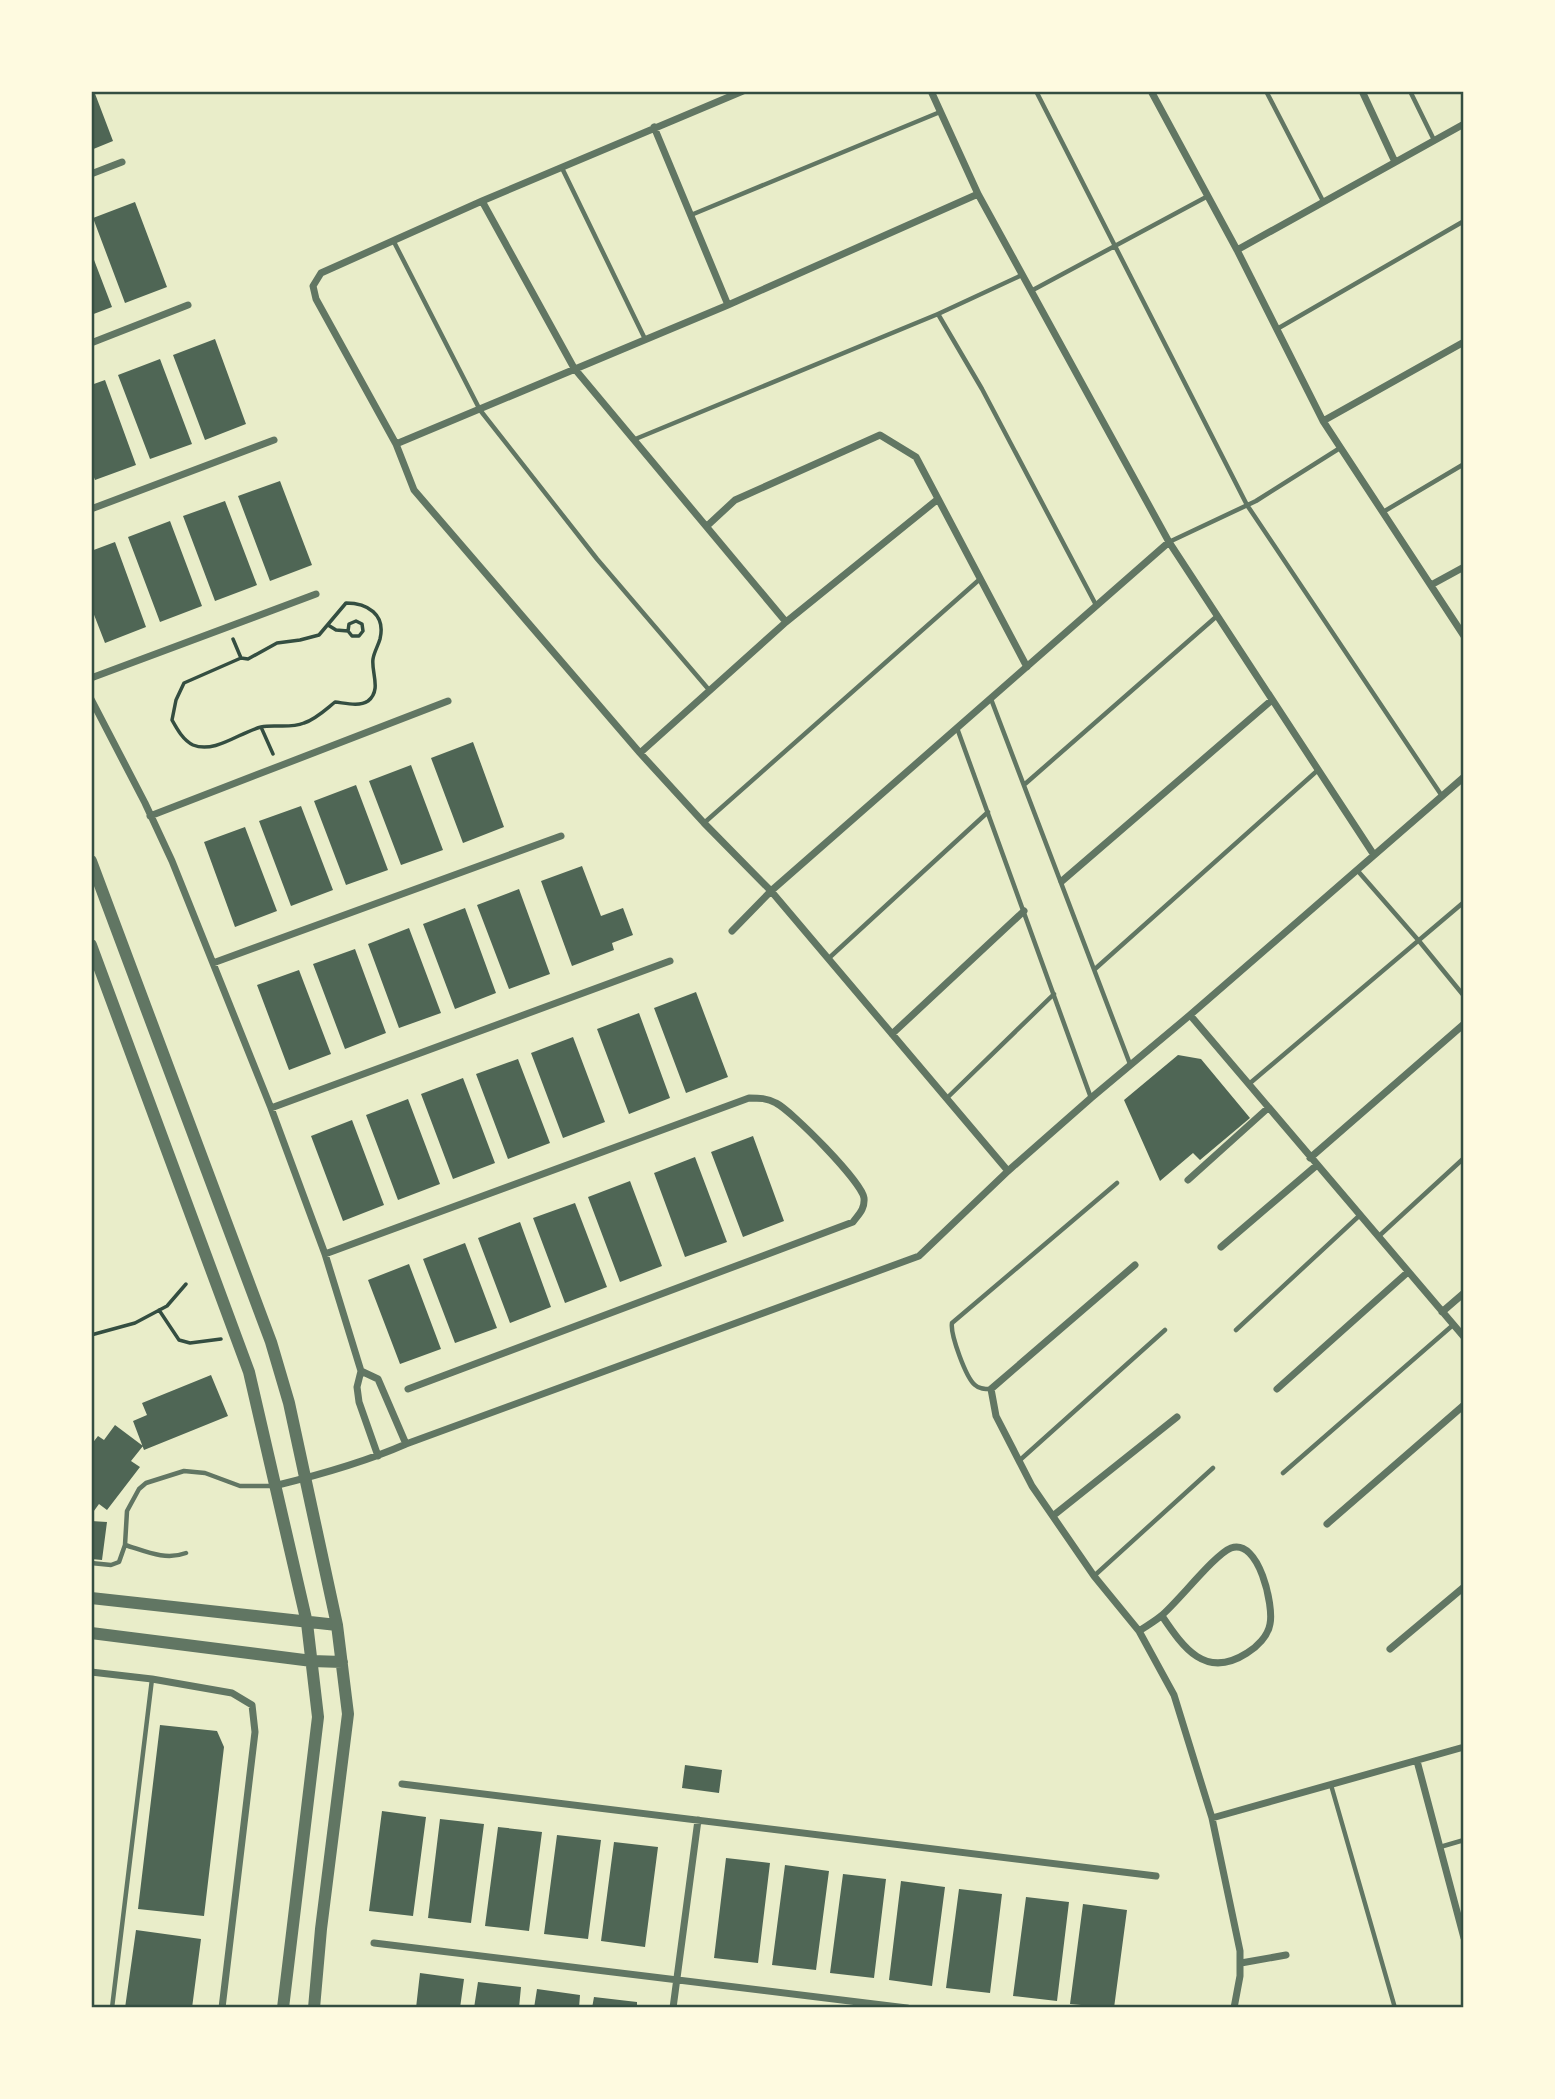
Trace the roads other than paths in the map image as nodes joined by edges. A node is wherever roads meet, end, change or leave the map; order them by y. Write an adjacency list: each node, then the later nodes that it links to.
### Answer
1 (743, 91): 10 (street)
2 (931, 91): 8 (street)
3 (1036, 91): 23 (lane)
4 (1152, 91): 17 (street)
5 (1266, 91): 19 (lane)
6 (1362, 91): 13 (street)
7 (1410, 91): 11 (lane)
8 (941, 112): 16 (street); 20 (lane)
9 (1463, 125): 11 (street)
10 (654, 127): 14 (street); 20 (street)
11 (1434, 140): 13 (street)
12 (122, 162): 15 (street)
13 (1395, 162): 19 (street)
14 (562, 168): 18 (street); 31 (lane)
15 (91, 174)
16 (978, 194): 25 (street); 28 (street)
17 (1208, 196): 23 (lane); 24 (street)
18 (482, 201): 22 (street); 34 (street)
19 (1323, 202): 24 (street)
20 (691, 215): 28 (street)
21 (1464, 221): 30 (lane)
22 (394, 242): 35 (lane); 39 (street)
23 (1114, 246): 26 (lane); 43 (lane)
24 (1237, 250): 30 (street)
25 (1022, 275): 26 (street); 29 (lane)
26 (1031, 291): 47 (street)
27 (188, 304): 33 (street)
28 (727, 305): 31 (street)
29 (937, 314): 38 (lane); 52 (lane)
30 (1276, 329): 36 (street)
31 (645, 339): 34 (street)
32 (1464, 342): 36 (street)
33 (91, 343)
34 (574, 368): 35 (street); 38 (street)
35 (480, 410): 39 (street); 58 (lane)
36 (1322, 421): 40 (street)
37 (274, 440): 44 (street)
38 (633, 440): 46 (street)
39 (396, 444): 64 (street)
40 (1341, 448): 43 (lane); 45 (street)
41 (1464, 464): 45 (lane)
42 (938, 499): 46 (street); 49 (street); 54 (street)
43 (1247, 505): 47 (lane); 68 (lane)
44 (91, 509)
45 (1383, 512): 50 (street)
46 (707, 526): 54 (street)
47 (1169, 542): 52 (street); 53 (street)
48 (1464, 567): 50 (street)
49 (981, 579): 56 (street); 71 (lane)
50 (1431, 585): 55 (street)
51 (316, 594): 57 (street)
52 (1097, 605): 56 (street)
53 (1217, 616): 61 (street); 67 (lane)
54 (786, 622): 58 (street)
55 (1464, 636)
56 (1027, 667): 59 (street)
57 (91, 678)
58 (710, 691): 64 (street)
59 (990, 698): 63 (street); 67 (lane)
60 (91, 699): 70 (street)
61 (1272, 700): 65 (street); 76 (street)
62 (448, 701): 70 (street)
63 (957, 727): 69 (lane); 77 (street)
64 (640, 753): 71 (street)
65 (1318, 770): 73 (street); 86 (lane)
66 (1464, 777): 68 (street)
67 (1025, 785): 76 (lane)
68 (1442, 796): 73 (street)
69 (988, 812): 79 (lane); 83 (lane)
70 (150, 816): 85 (street)
71 (704, 823): 77 (street)
72 (561, 836): 85 (street)
73 (1374, 855): 75 (street)
74 (91, 861): 127 (street)
75 (1357, 870): 81 (lane); 89 (street)
76 (1062, 881): 86 (lane)
77 (771, 891): 80 (street); 83 (street)
78 (1464, 902): 81 (lane)
79 (1024, 911): 87 (lane); 91 (street)
80 (732, 931)
81 (1419, 941): 88 (lane); 93 (lane)
82 (91, 945): 128 (street)
83 (829, 958): 91 (street)
84 (670, 961): 96 (street)
85 (213, 963): 96 (street)
86 (1095, 969): 92 (lane)
87 (1054, 994): 94 (lane); 95 (lane)
88 (1464, 996)
89 (1190, 1015): 92 (street); 93 (street)
90 (1464, 1024): 98 (street)
91 (892, 1034): 94 (street)
92 (1131, 1066): 95 (street)
93 (1248, 1084): 97 (street)
94 (947, 1098): 101 (street)
95 (1091, 1098): 101 (street)
96 (271, 1108): 107 (street)
97 (1268, 1108): 98 (street); 102 (street)
98 (1310, 1158): 100 (street)
99 (1464, 1158): 105 (lane)
100 (1317, 1165): 104 (street); 106 (street)
101 (1008, 1171): 122 (street)
102 (1188, 1180)
103 (1117, 1183): 118 (lane)
104 (1360, 1215): 105 (street); 114 (lane)
105 (1378, 1237): 109 (street)
106 (1221, 1247)
107 (325, 1254): 116 (street); 117 (street)
108 (1135, 1265): 118 (street)
109 (1408, 1272): 111 (street); 119 (street)
110 (1464, 1293): 111 (street)
111 (1442, 1312): 112 (street)
112 (1453, 1325): 115 (street); 126 (lane)
113 (1165, 1330): 124 (lane)
114 (1236, 1330)
115 (1464, 1338)
116 (361, 1371): 122 (street); 123 (street)
117 (408, 1389)
118 (991, 1390): 124 (street)
119 (1277, 1390)
120 (1464, 1405): 130 (street)
121 (1177, 1417): 129 (street)
122 (406, 1444): 123 (street)
123 (378, 1456): 127 (street)
124 (1020, 1460): 129 (street)
125 (1213, 1468): 134 (lane)
126 (1283, 1473)
127 (305, 1479): 128 (street); 139 (street)
128 (274, 1486): 131 (lane); 138 (street)
129 (1054, 1515): 134 (street)
130 (1327, 1524)
131 (125, 1545): 132 (lane); 133 (lane)
132 (186, 1553)
133 (91, 1563)
134 (1094, 1576): 140 (street)
135 (1464, 1587): 142 (street)
136 (91, 1598): 138 (street)
137 (1161, 1616): 137 (street); 140 (street)
138 (307, 1623): 139 (street); 143 (street)
139 (337, 1625): 144 (street)
140 (1139, 1631): 151 (street)
141 (91, 1633): 143 (street)
142 (1390, 1649)
143 (312, 1661): 144 (street); 164 (street)
144 (342, 1662): 165 (street)
145 (91, 1672): 146 (street)
146 (152, 1679): 162 (lane); 163 (street)
147 (1464, 1747): 148 (street)
148 (1417, 1761): 150 (street); 154 (street)
149 (402, 1784): 152 (street)
150 (1331, 1785): 151 (street); 169 (lane)
151 (1212, 1818): 160 (street)
152 (698, 1820): 155 (street); 161 (street)
153 (1464, 1840): 154 (lane)
154 (1439, 1847): 156 (street)
155 (1156, 1876)
156 (1463, 1928): 157 (street)
157 (1464, 1938)
158 (374, 1943): 161 (street)
159 (1286, 1955): 160 (street)
160 (1241, 1963): 168 (street)
161 (677, 1980): 166 (street); 167 (street)
162 (112, 2008)
163 (222, 2008)
164 (283, 2008)
165 (314, 2008)
166 (674, 2008)
167 (907, 2008)
168 (1234, 2008)
169 (1395, 2008)

